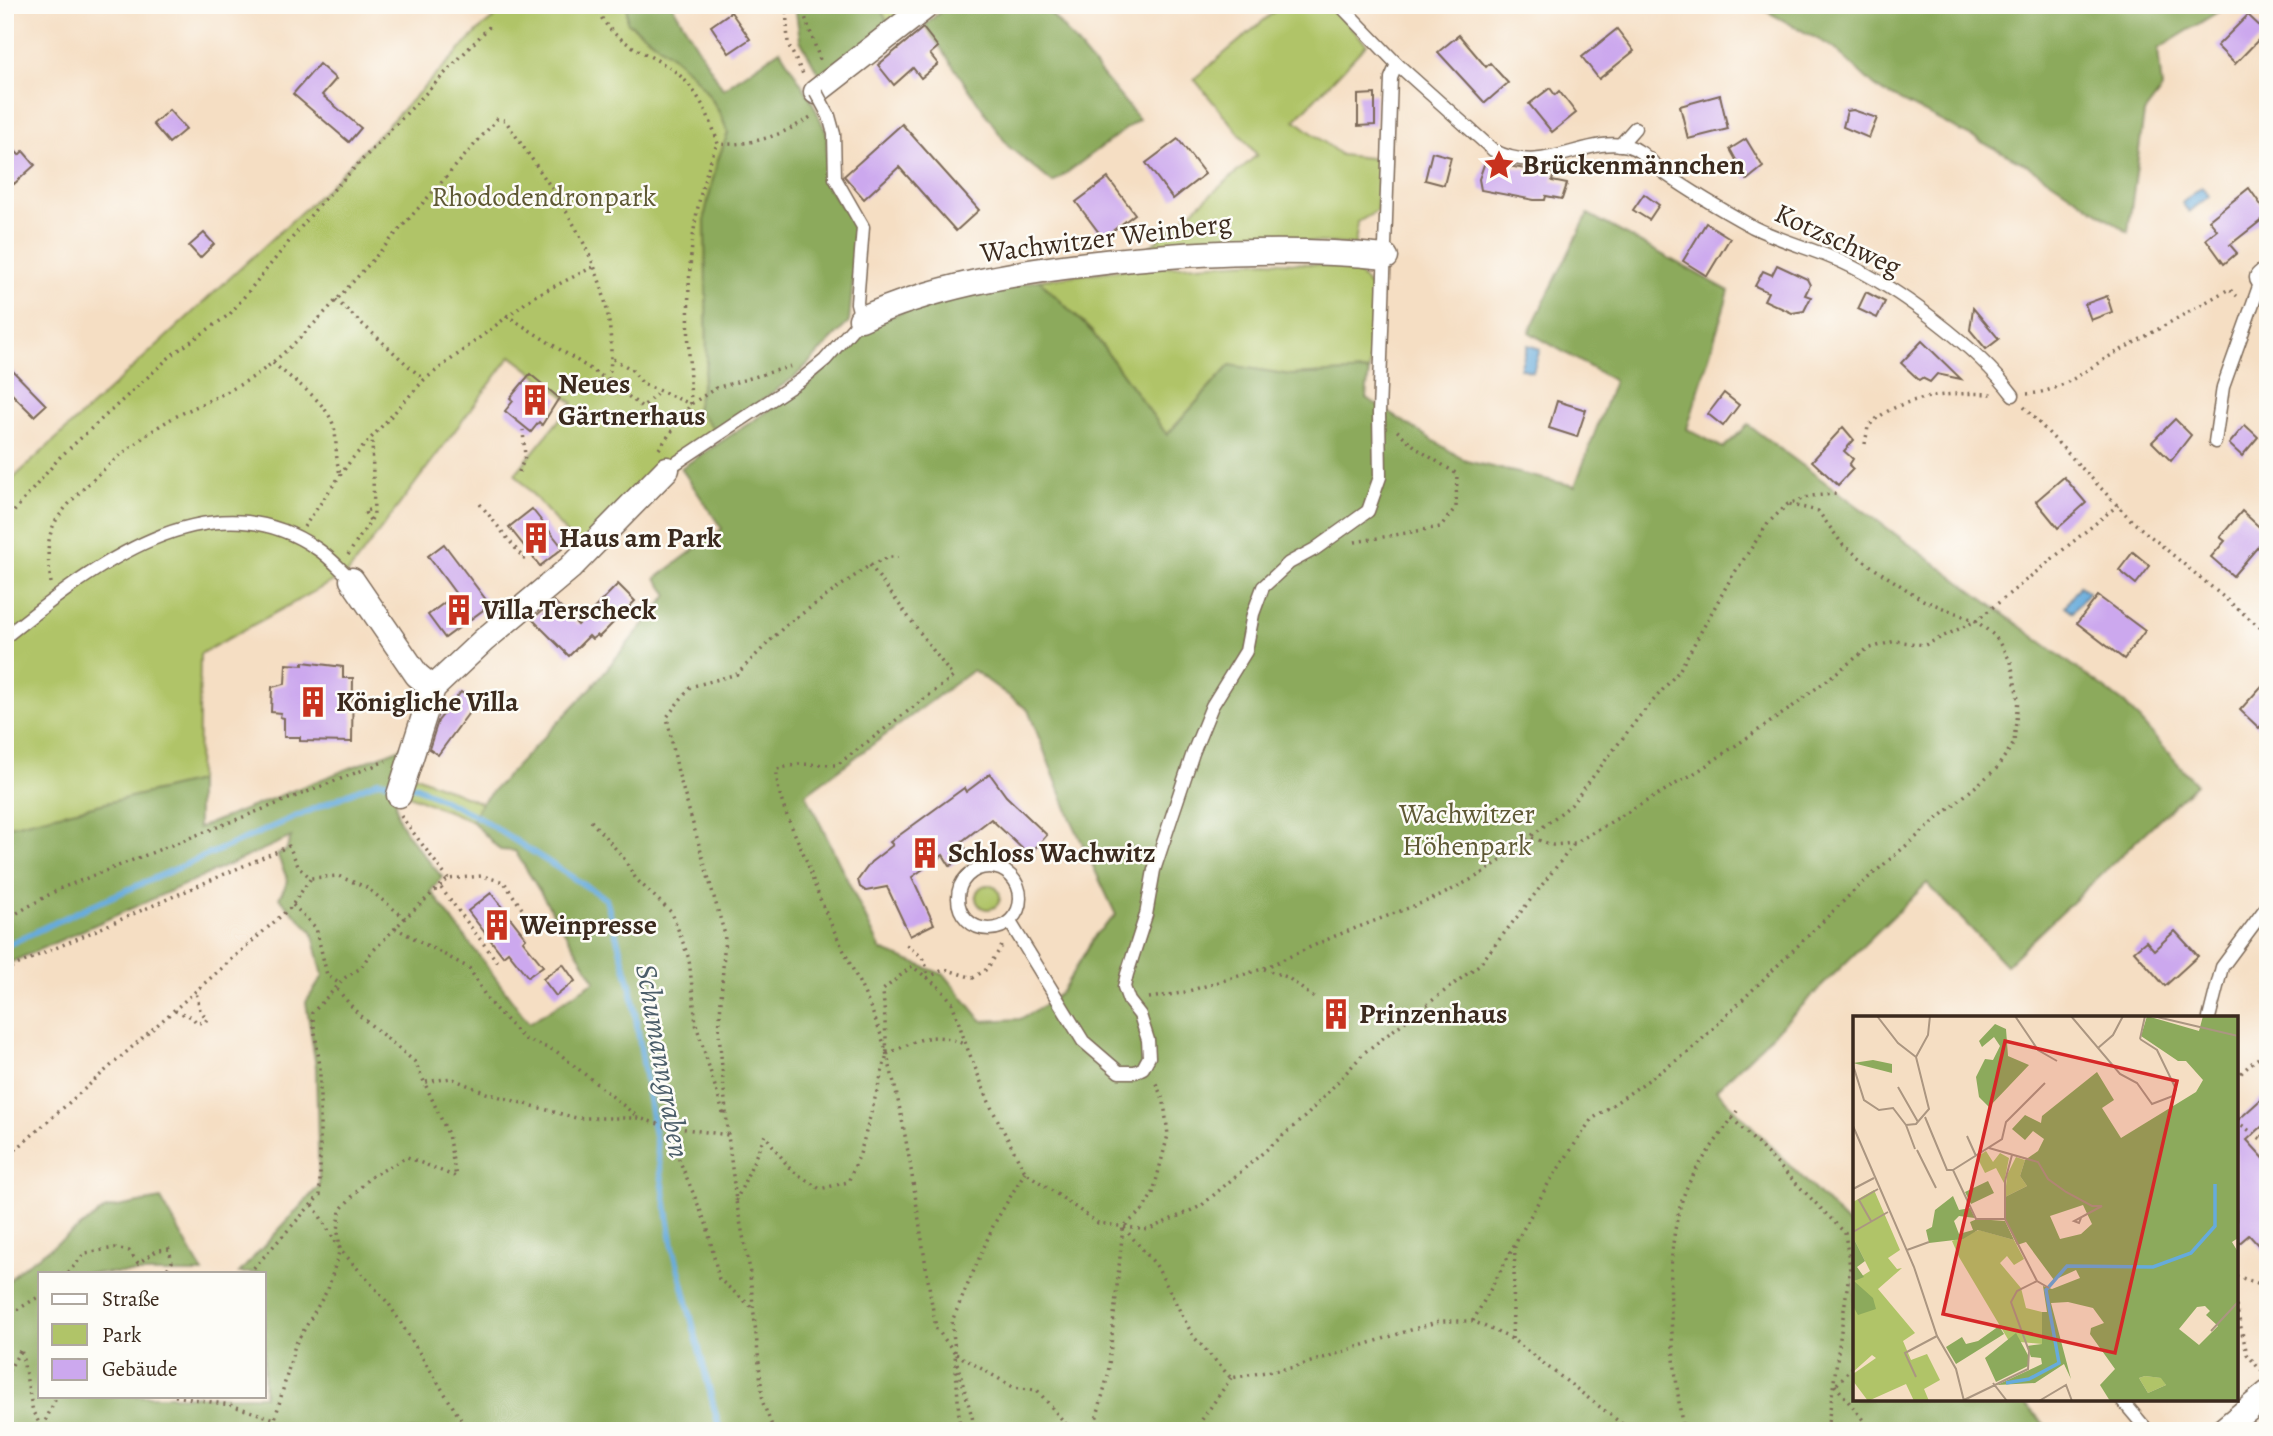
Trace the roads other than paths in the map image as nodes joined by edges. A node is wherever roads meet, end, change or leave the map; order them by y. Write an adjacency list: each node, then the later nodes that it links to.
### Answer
1 (928, 5): 4 (street)
2 (1340, 5): 3 (lane)
3 (1397, 64): 6 (lane); 7 (lane)
4 (822, 100): 9 (lane)
5 (1635, 128): 6 (lane)
6 (1620, 145): 10 (lane, Kotzschweg)
7 (1386, 257): 9 (street, Wachwitzer Weinberg); 18 (lane)
8 (2265, 275): 11 (lane)
9 (861, 319): 12 (lane, Wachwitzer Weinberg)
10 (2013, 395)
11 (2215, 442)
12 (661, 462): 15 (street, Wachwitzer Weinberg)
13 (345, 574): 14 (lane); 15 (street)
14 (5, 636)
15 (433, 688): 16 (street)
16 (406, 773)
17 (2268, 905): 19 (lane)
18 (1012, 925): 18 (lane)
19 (2210, 1016)
20 (2268, 1392): 23 (street)
21 (2123, 1401): 22 (lane)
22 (2148, 1431)
23 (2222, 1431)

